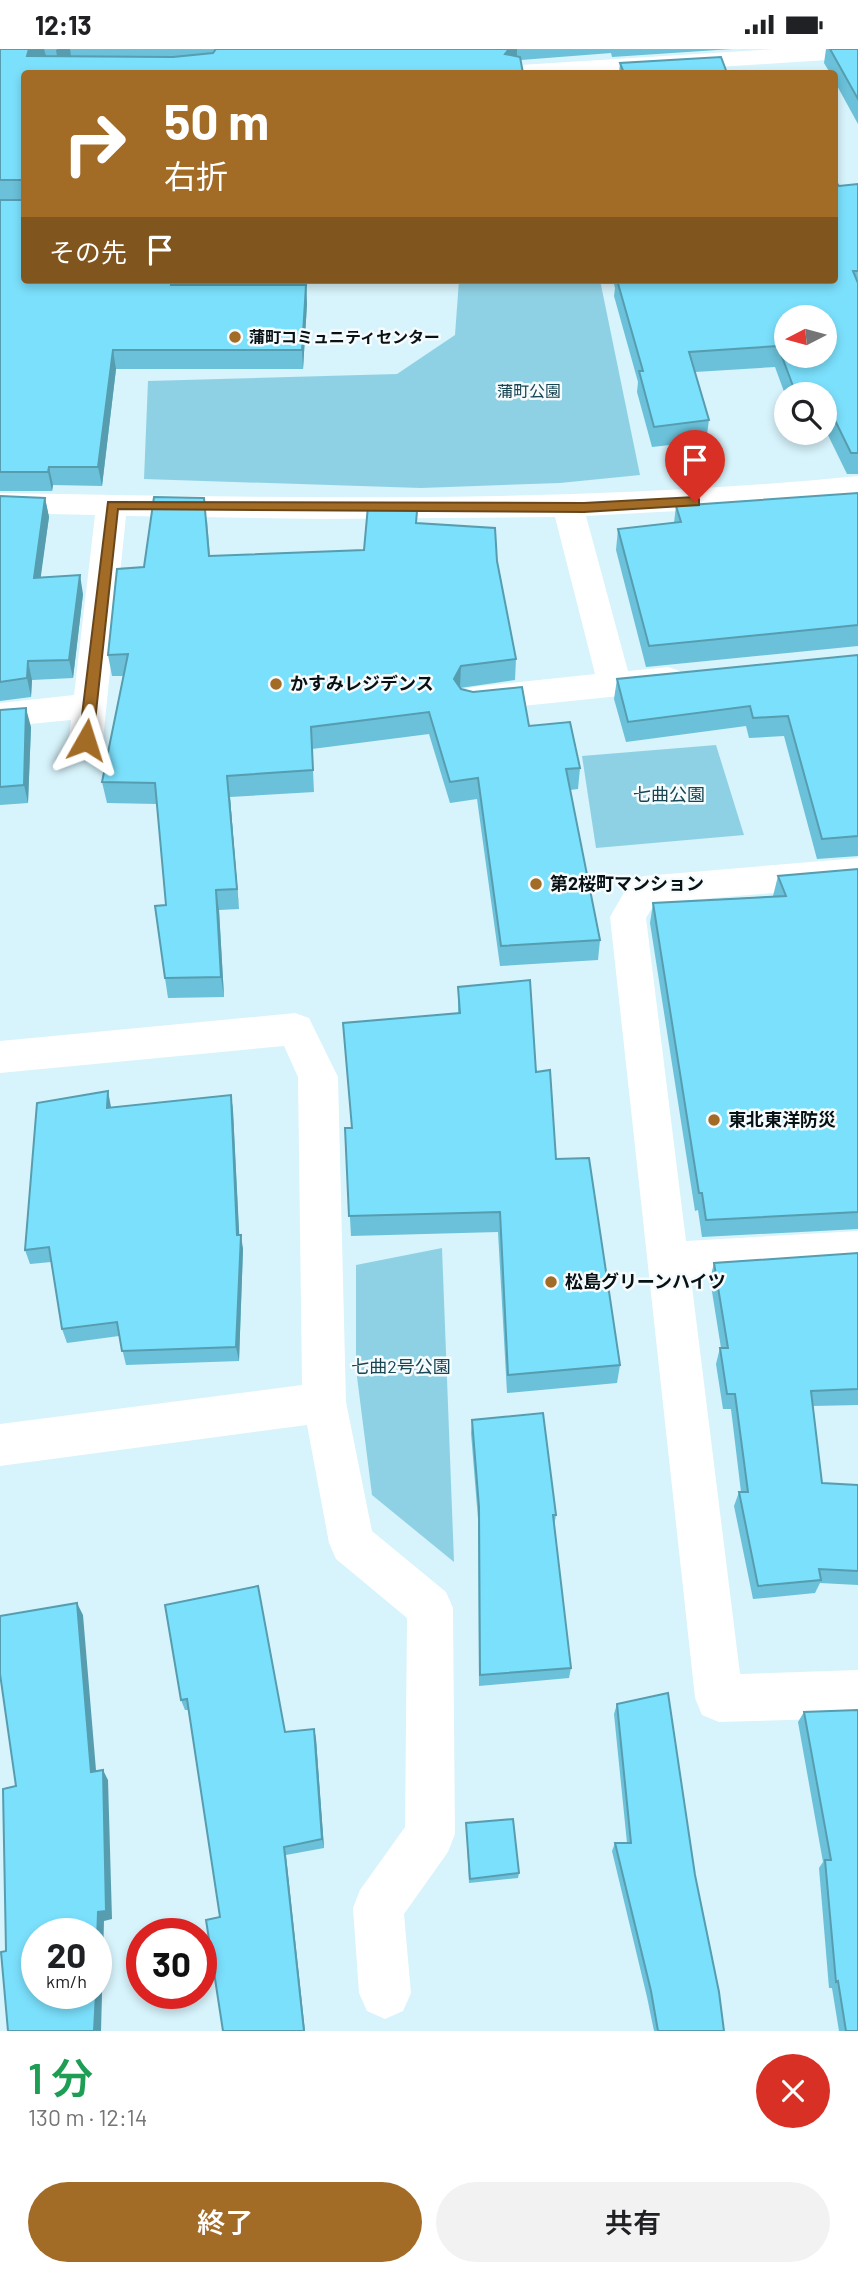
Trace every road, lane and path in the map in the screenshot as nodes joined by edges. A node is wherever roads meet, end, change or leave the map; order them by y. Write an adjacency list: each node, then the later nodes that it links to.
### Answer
1 (818, 51): 2 (street); 3 (street)
2 (858, 51)
3 (615, 57): 4 (street)
4 (538, 70)
5 (858, 486): 8 (street)
6 (0, 503): 7 (street)
7 (112, 505): 8 (street); 12 (street)
8 (568, 507): 10 (street)
9 (696, 677): 10 (street)
10 (615, 685): 11 (street)
11 (473, 699)
12 (89, 706): 13 (street); 14 (street)
13 (0, 715)
14 (86, 740)
15 (858, 872): 18 (street)
16 (0, 1057): 19 (street)
17 (858, 1249): 18 (street)
18 (668, 1261): 21 (street)
19 (324, 1402): 20 (street); 22 (street)
20 (0, 1445)
21 (858, 1694)
22 (385, 1993)

